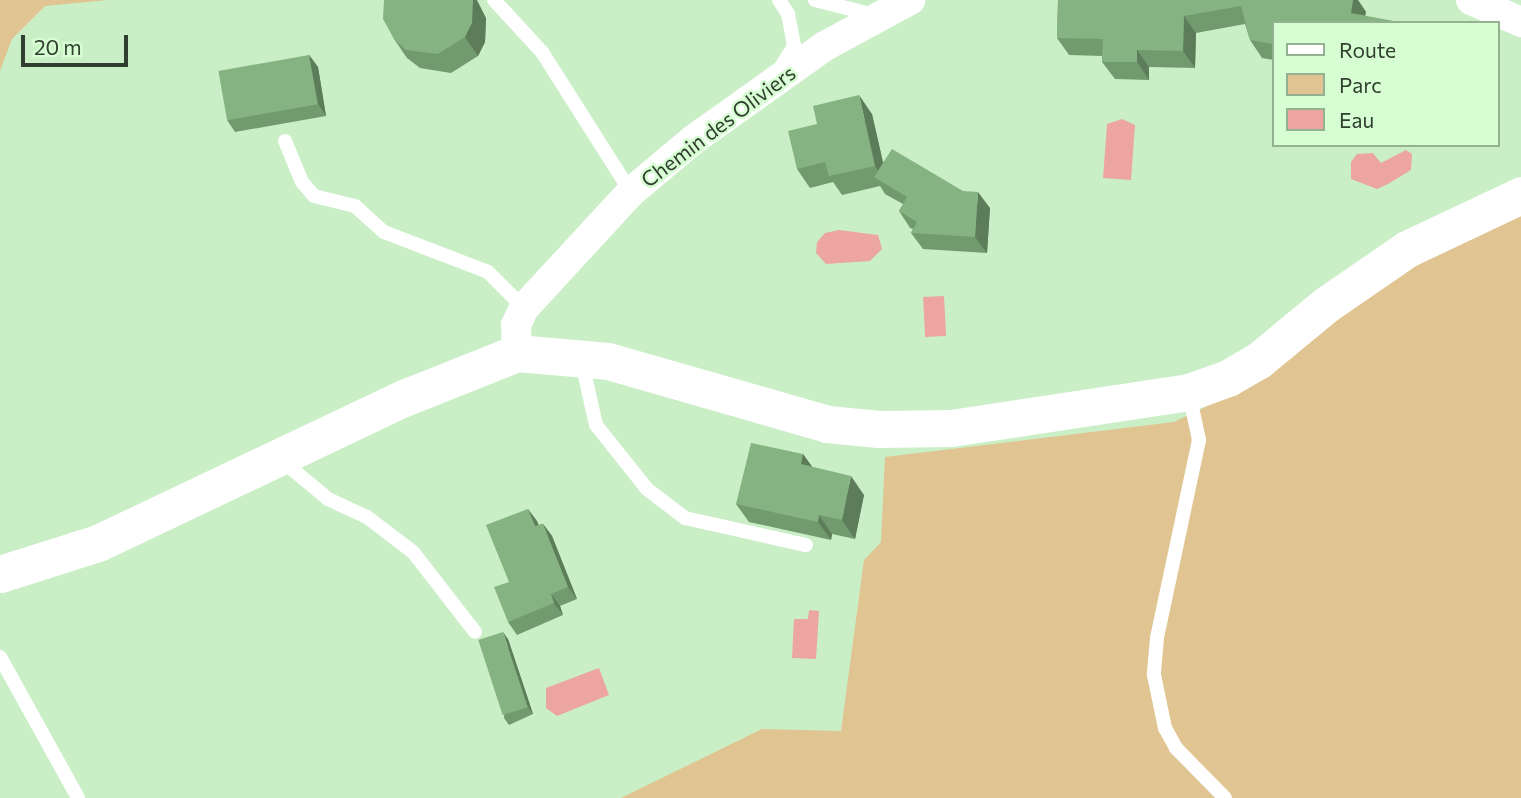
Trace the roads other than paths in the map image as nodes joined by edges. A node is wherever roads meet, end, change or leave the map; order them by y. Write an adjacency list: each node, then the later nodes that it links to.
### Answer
1 (494, 0): 10 (lane)
2 (779, 0): 8 (lane)
3 (815, 0): 6 (lane)
4 (910, 0): 6 (street, Chemin des Oliviers)
5 (1471, 0): 7 (street)
6 (880, 17): 8 (street, Chemin des Oliviers)
7 (1521, 22)
8 (766, 88): 10 (street, Chemin des Oliviers)
9 (285, 142): 12 (lane)
10 (631, 192): 12 (street, Chemin des Oliviers)
11 (1521, 195): 15 (street)
12 (524, 308): 13 (street)
13 (517, 353): 14 (street); 16 (street)
14 (581, 357): 15 (street); 17 (lane)
15 (1189, 392): 22 (lane)
16 (278, 457): 18 (street); 19 (lane)
17 (806, 545)
18 (0, 574)
19 (475, 632)
20 (0, 657): 21 (lane)
21 (78, 798)
22 (1225, 798)

